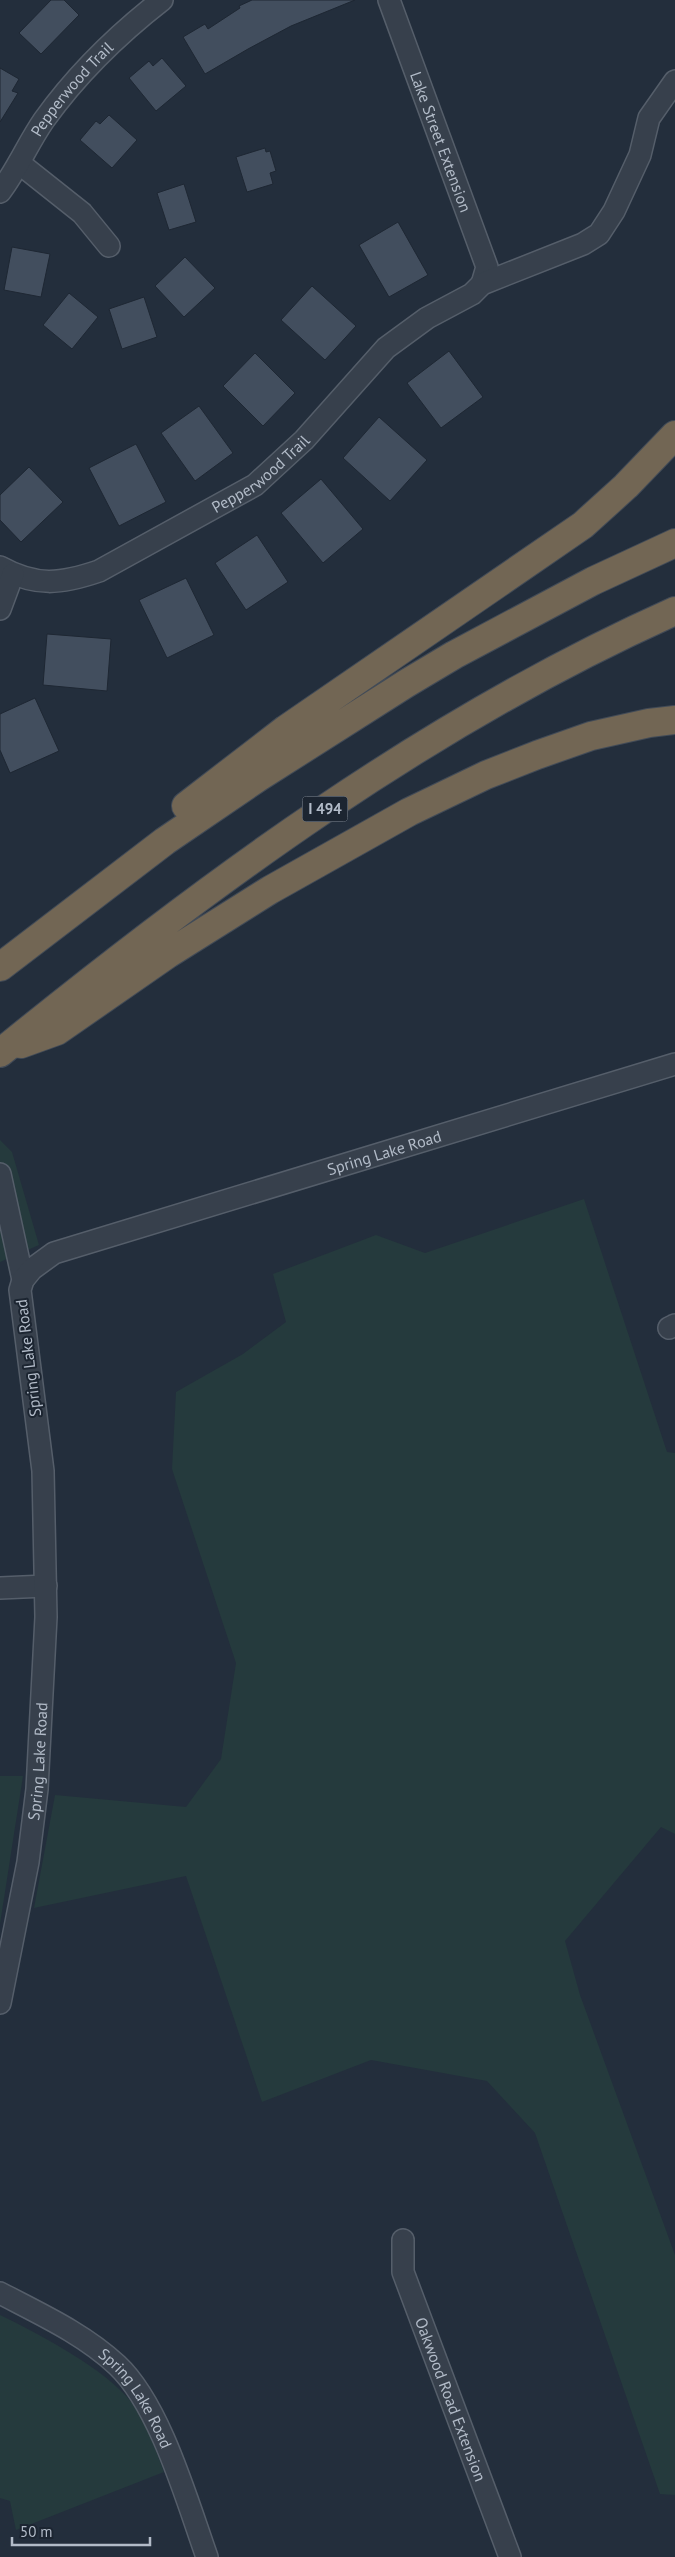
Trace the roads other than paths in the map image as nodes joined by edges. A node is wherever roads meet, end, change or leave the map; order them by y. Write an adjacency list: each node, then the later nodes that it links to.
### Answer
1 (162, 0): 4 (street, Pepperwood Trail)
2 (389, 0): 7 (street, Lake Street Extension)
3 (675, 81): 7 (street, Pepperwood Trail)
4 (19, 163): 5 (street, Pepperwood Trail); 6 (street)
5 (0, 192)
6 (109, 246)
7 (482, 284): 10 (street, Pepperwood Trail)
8 (675, 435): 14 (highway)
9 (675, 543): 14 (highway)
10 (6, 571): 11 (street)
11 (0, 609)
12 (675, 611): 16 (highway, I 494)
13 (675, 720): 16 (highway)
14 (67, 914): 15 (highway)
15 (0, 967)
16 (2, 1052)
17 (675, 1064): 19 (street, Spring Lake Road)
18 (0, 1174): 19 (street)
19 (23, 1280): 20 (street, Spring Lake Road)
20 (46, 1586): 21 (street); 22 (street, Spring Lake Road)
21 (0, 1588)
22 (0, 2003)
23 (403, 2240): 26 (street, Oakwood Road Extension)
24 (0, 2294): 25 (street, Spring Lake Road)
25 (207, 2557)
26 (510, 2557)

